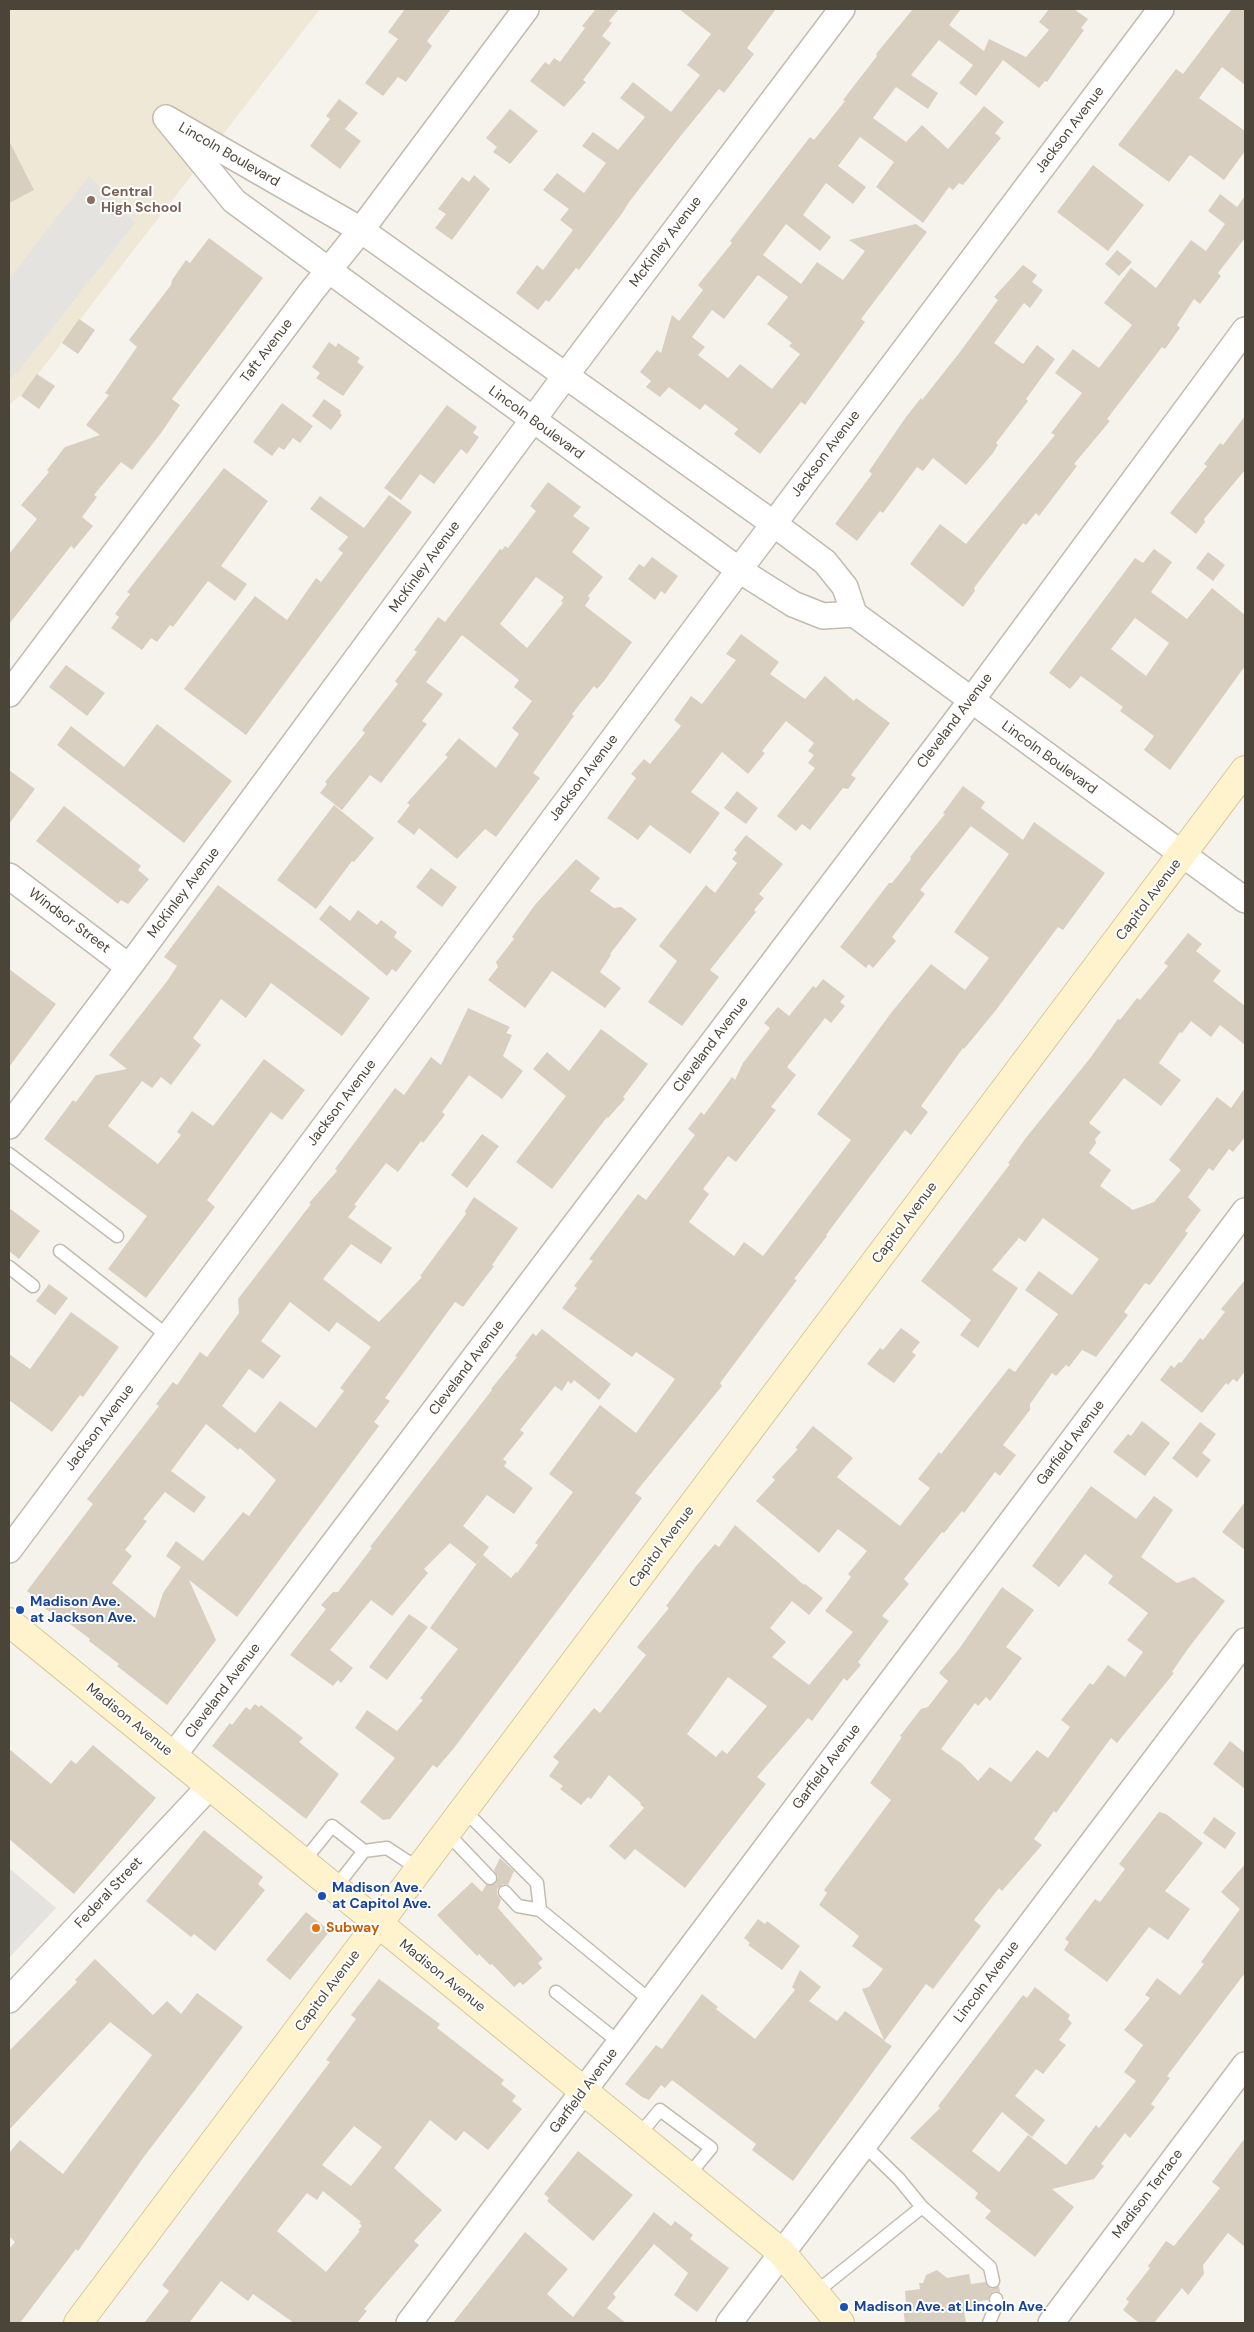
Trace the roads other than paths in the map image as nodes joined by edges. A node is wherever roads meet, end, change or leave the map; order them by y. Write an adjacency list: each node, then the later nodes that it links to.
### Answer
1 (526, 9): 4 (street, Taft Avenue)
2 (842, 9): 7 (street, McKinley Avenue)
3 (1161, 9): 9 (street, Jackson Avenue)
4 (361, 230): 5 (street, Taft Avenue); 5 (street, Lincoln Boulevard); 7 (street, Lincoln Boulevard)
5 (328, 269): 8 (street, Lincoln Boulevard); 12 (street, Taft Avenue)
6 (1245, 330): 13 (street, Cleveland Avenue)
7 (566, 375): 8 (street, McKinley Avenue); 9 (street, Lincoln Boulevard)
8 (532, 421): 10 (street, Lincoln Boulevard); 18 (street, McKinley Avenue)
9 (774, 524): 10 (street, Jackson Avenue); 11 (street, Lincoln Boulevard)
10 (739, 570): 11 (street, Lincoln Boulevard); 26 (street, Jackson Avenue)
11 (854, 614): 13 (street, Lincoln Boulevard)
12 (9, 694)
13 (971, 701): 15 (street, Lincoln Boulevard); 30 (street, Cleveland Avenue)
14 (1245, 770): 15 (main road, Capitol Avenue)
15 (1182, 855): 17 (street, Lincoln Boulevard); 32 (main road, Capitol Avenue)
16 (9, 876): 18 (street, Windsor Street)
17 (1245, 900)
18 (130, 967): 19 (street, McKinley Avenue)
19 (9, 1126)
20 (9, 1154): 22 (lane)
21 (1245, 1211): 44 (street, Garfield Avenue)
22 (117, 1236)
23 (60, 1250): 26 (lane)
24 (9, 1267): 25 (lane)
25 (33, 1286)
26 (168, 1336): 27 (street, Jackson Avenue)
27 (9, 1550)
28 (9, 1622): 30 (main road, Madison Avenue)
29 (1245, 1641): 49 (street, Lincoln Avenue)
30 (173, 1756): 31 (main road, Madison Avenue)
31 (210, 1786): 35 (main road, Madison Avenue); 43 (street, Federal Street)
32 (464, 1810): 33 (main road, Capitol Avenue); 40 (lane)
33 (447, 1833): 36 (main road, Capitol Avenue); 37 (lane)
34 (364, 1851): 35 (lane); 36 (lane); 38 (lane)
35 (303, 1862): 38 (main road, Madison Avenue)
36 (419, 1870): 41 (main road, Capitol Avenue)
37 (490, 1878)
38 (335, 1888): 41 (main road, Madison Avenue)
39 (505, 1892): 40 (lane)
40 (540, 1910): 44 (lane)
41 (379, 1924): 47 (main road, Madison Avenue); 56 (main road, Capitol Avenue)
42 (556, 1992): 45 (lane)
43 (9, 2000)
44 (651, 2001): 45 (street, Garfield Avenue)
45 (620, 2043): 47 (street, Garfield Avenue)
46 (1245, 2064): 61 (street, Madison Terrace)
47 (584, 2091): 48 (main road, Madison Avenue); 57 (street, Garfield Avenue)
48 (638, 2136): 50 (main road, Madison Avenue); 50 (lane)
49 (863, 2144): 51 (lane); 52 (street, Lincoln Avenue)
50 (688, 2176): 52 (main road, Madison Avenue)
51 (922, 2206): 53 (lane); 54 (lane)
52 (781, 2252): 54 (main road, Madison Avenue); 58 (street, Lincoln Avenue)
53 (992, 2281)
54 (815, 2293): 59 (main road, Madison Avenue)
55 (996, 2298): 60 (lane)
56 (78, 2323)
57 (410, 2323)
58 (729, 2323)
59 (840, 2323)
60 (989, 2323)
61 (1050, 2323)

